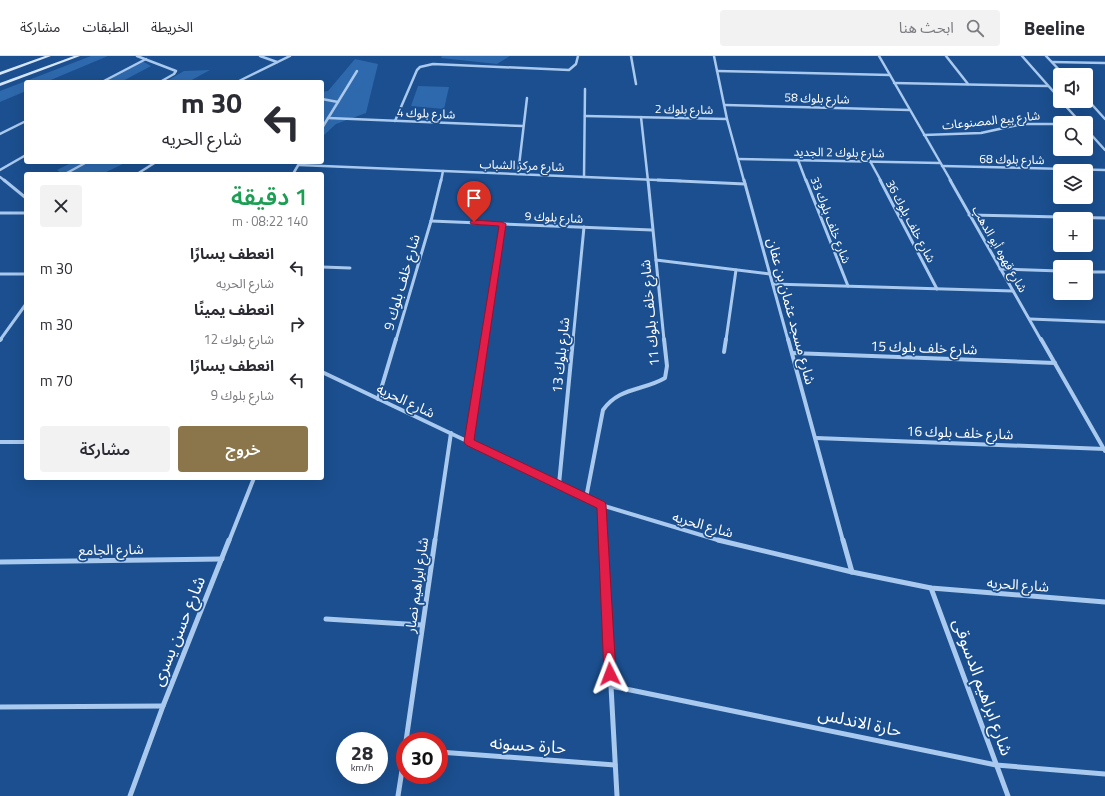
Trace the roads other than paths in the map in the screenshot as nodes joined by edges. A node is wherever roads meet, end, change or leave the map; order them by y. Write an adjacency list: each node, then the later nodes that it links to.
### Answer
1 (49, 56): 20 (main road)
2 (78, 56): 28 (main road)
3 (137, 56): 13 (street)
4 (260, 56): 14 (street)
5 (290, 56): 14 (street)
6 (578, 56): 45 (street)
7 (631, 56): 26 (street)
8 (714, 56): 19 (street, شارع مسجد عثمان بن عفان)
9 (879, 56): 21 (street, شارع قهوه أبو الدهب)
10 (946, 56): 27 (street)
11 (1022, 56): 29 (street)
12 (1046, 56): 15 (street)
13 (146, 59): 22 (street); 23 (street)
14 (277, 62): 24 (street)
15 (1052, 62): 16 (street); 17 (street)
16 (1105, 63)
17 (1058, 68)
18 (357, 71): 34 (street)
19 (717, 71): 21 (street); 35 (street, شارع مسجد عثمان بن عفان)
20 (0, 74)
21 (890, 75): 25 (street, شارع قهوه أبو الدهب)
22 (106, 80)
23 (163, 80)
24 (241, 80)
25 (894, 83): 27 (street); 38 (street, شارع قهوه أبو الدهب)
26 (636, 84)
27 (968, 84): 29 (street)
28 (0, 85)
29 (1048, 86): 31 (street)
30 (585, 89): 39 (street)
31 (1053, 91)
32 (527, 98): 49 (street)
33 (324, 99): 34 (street)
34 (338, 102): 42 (street)
35 (724, 105): 38 (street, شارع بلوك 58); 43 (street, شارع مسجد عثمان بن عفان)
36 (1093, 106): 44 (street)
37 (1068, 108): 40 (street)
38 (909, 110): 51 (street, شارع قهوه أبو الدهب)
39 (585, 116): 41 (street, شارع بلوك 2); 69 (street)
40 (1075, 116)
41 (641, 117): 43 (street, شارع بلوك 2); 70 (street, شارع بلوك 2)
42 (328, 118): 45 (street, شارع بلوك 4); 48 (street)
43 (727, 119): 55 (street, شارع مسجد عثمان بن عفان)
44 (1105, 119)
45 (395, 120): 49 (street, شارع بلوك 4)
46 (24, 122): 50 (street)
47 (1053, 124): 51 (street, شارع بيع المصنوعات)
48 (324, 125)
49 (523, 126): 67 (street)
50 (0, 134)
51 (924, 135): 61 (street, شارع قهوه أبو الدهب)
52 (1093, 137): 53 (street)
53 (1105, 150)
54 (24, 157): 62 (street)
55 (738, 159): 56 (street, شارع بلوك 2 الجديد); 71 (street, شارع مسجد عثمان بن عفان)
56 (798, 160): 57 (street, شارع بلوك 2 الجديد); 93 (street, شارع خلف بلوك 33)
57 (870, 161): 61 (street, شارع بلوك 2 الجديد); 94 (street, شارع خلف بلوك 36)
58 (83, 164): 65 (street)
59 (153, 164): 66 (street)
60 (318, 164): 64 (street, شارع مركز الشباب)
61 (941, 165): 63 (street, شارع بلوك 68); 75 (street, شارع قهوه أبو الدهب)
62 (0, 170)
63 (1105, 170)
64 (443, 171): 67 (street, شارع مركز الشباب); 77 (street, شارع خلف بلوك 9)
65 (69, 172)
66 (140, 172)
67 (518, 174): 69 (street, شارع مركز الشباب)
68 (0, 177): 72 (street)
69 (584, 177): 70 (street, شارع مركز الشباب)
70 (647, 180): 71 (street, شارع مركز الشباب); 80 (street, شارع خلف بلوك 11)
71 (745, 184): 91 (street, شارع مسجد عثمان بن عفان)
72 (24, 196)
73 (0, 213): 74 (street)
74 (24, 213)
75 (969, 215): 76 (street); 84 (street, شارع قهوه أبو الدهب)
76 (1105, 218)
77 (431, 221): 78 (street, شارع بلوك 9); 104 (street, شارع خلف بلوك 9)
78 (502, 224): 79 (street, شارع بلوك 9); 109 (street)
79 (584, 227): 80 (street, شارع بلوك 9); 112 (street, شارع بلوك 13)
80 (652, 230): 81 (street, شارع خلف بلوك 11)
81 (656, 260): 85 (street); 113 (street, شارع خلف بلوك 11)
82 (324, 267): 83 (street)
83 (350, 268)
84 (1000, 269): 86 (street); 95 (street, شارع قهوه أبو الدهب)
85 (736, 270): 91 (street); 100 (street)
86 (1053, 271)
87 (1093, 272): 88 (street)
88 (1105, 272)
89 (0, 274): 90 (street)
90 (24, 274)
91 (770, 274): 92 (street, شارع مسجد عثمان بن عفان)
92 (773, 284): 93 (street); 101 (street, شارع مسجد عثمان بن عفان)
93 (848, 286): 94 (street)
94 (937, 289): 95 (street)
95 (1013, 291): 97 (street, شارع قهوه أبو الدهب)
96 (24, 307): 99 (street)
97 (1030, 319): 98 (street); 102 (street, شارع قهوه أبو الدهب)
98 (1105, 322)
99 (0, 340)
100 (724, 352)
101 (792, 353): 102 (street, شارع خلف بلوك 15); 106 (street, شارع مسجد عثمان بن عفان)
102 (1055, 363): 110 (street, شارع قهوه أبو الدهب)
103 (324, 373): 104 (street, شارع الحريه)
104 (378, 399): 105 (street, شارع الحريه)
105 (451, 433): 109 (street, شارع الحريه); 121 (street, شارع ابراهيم نصار)
106 (816, 438): 110 (street, شارع خلف بلوك 16); 117 (street, شارع مسجد عثمان بن عفان)
107 (0, 442): 108 (street)
108 (24, 442)
109 (469, 442): 112 (street, شارع الحريه)
110 (1105, 450)
111 (253, 480): 115 (street, شارع حسن يسرى)
112 (559, 484): 113 (street, شارع الحريه)
113 (586, 498): 114 (street, شارع الحريه)
114 (601, 505): 117 (street, شارع الحريه); 122 (street)
115 (222, 559): 116 (street, شارع الجامع); 123 (street, شارع حسن يسرى)
116 (0, 562)
117 (852, 572): 118 (street, شارع الحريه)
118 (931, 588): 119 (street, شارع الحريه); 128 (street, شارع ابراهيم الدسوقى)
119 (1105, 602)
120 (326, 619): 121 (street)
121 (422, 625): 125 (street, شارع ابراهيم نصار)
122 (611, 686): 127 (street); 128 (street, حارة الاندلس)
123 (163, 706): 124 (street); 131 (street, شارع حسن يسرى)
124 (0, 707)
125 (407, 732)
126 (448, 753): 127 (street, حارة حسونه)
127 (615, 765): 133 (street)
128 (996, 765): 129 (street, حارة الاندلس); 134 (street, شارع ابراهيم الدسوقى)
129 (1105, 774)
130 (400, 784): 132 (street)
131 (130, 796)
132 (398, 796)
133 (616, 796)
134 (1008, 796)

